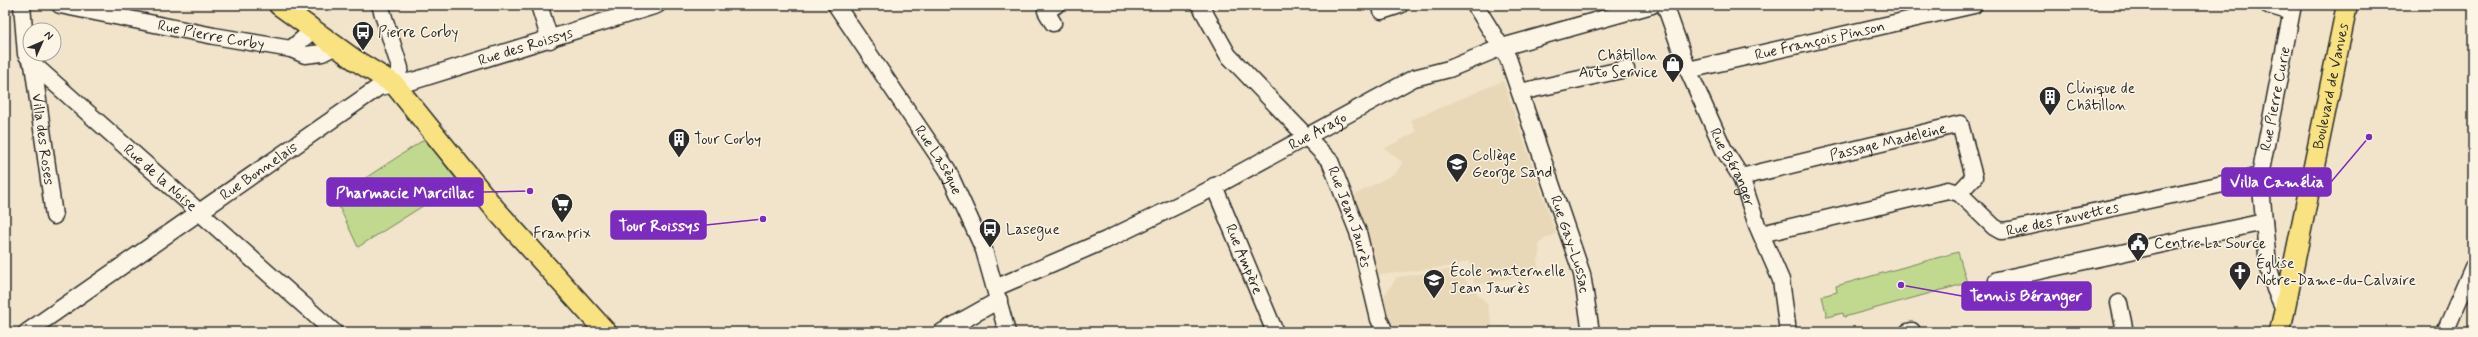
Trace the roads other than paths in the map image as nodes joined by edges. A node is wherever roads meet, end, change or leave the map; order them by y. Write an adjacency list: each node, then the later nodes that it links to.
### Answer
1 (22, 5): 26 (street, Rue de la Noise)
2 (60, 5): 18 (street, Rue Pierre Corby)
3 (279, 5): 21 (main road)
4 (380, 5): 29 (street)
5 (539, 5): 22 (street)
6 (657, 5): 22 (street, Rue des Roissys)
7 (836, 5): 42 (street, Rue Lasègue)
8 (1056, 5): 20 (street)
9 (1200, 5): 31 (street, Rue Jean Jaurès)
10 (1400, 5): 19 (street)
11 (1475, 5): 24 (street, Rue Gay-Lussac)
12 (1652, 5): 24 (street, Rue Arago)
13 (1664, 5): 28 (street, Rue Béranger)
14 (1974, 5): 28 (street, Rue François Pinson)
15 (2268, 5): 17 (street)
16 (2347, 5): 44 (main road, Boulevard de Vanves)
17 (2292, 9): 32 (street, Rue Pierre Curie)
18 (116, 10): 25 (street, Rue Pierre Corby)
19 (1382, 11)
20 (1053, 23)
21 (313, 30): 23 (main road); 25 (street)
22 (550, 40): 29 (street, Rue des Roissys)
23 (336, 46): 25 (street, Rue Pierre Corby); 29 (main road)
24 (1502, 47): 30 (street, Rue Gay-Lussac); 31 (street, Rue Arago)
25 (291, 49)
26 (33, 64): 36 (street, Rue de la Noise); 37 (street, Villa des Roses)
27 (1626, 69): 30 (street)
28 (1688, 70): 33 (street, Rue Béranger)
29 (394, 84): 36 (street, Rue Bonnelais); 47 (main road)
30 (1520, 92): 52 (street, Rue Gay-Lussac)
31 (1305, 136): 34 (street, Rue Arago); 51 (street, Rue Jean Jaurès)
32 (2260, 176): 35 (street, Rue des Fauvettes); 38 (street, Rue Pierre Curie)
33 (1741, 177): 35 (street, Passage Madeleine); 39 (street, Rue Béranger)
34 (1214, 186): 42 (street, Rue Arago); 50 (street, Rue Ampère)
35 (1959, 193): 39 (street)
36 (200, 213): 45 (street, Rue Bonnelais); 46 (street, Rue de la Noise)
37 (54, 216)
38 (2264, 222): 41 (street); 44 (street, Rue Pierre Curie)
39 (1761, 234): 53 (street, Rue Béranger)
40 (2473, 267): 56 (street)
41 (1997, 280)
42 (997, 294): 48 (street, Rue Arago); 49 (street, Rue Lasègue)
43 (2119, 303): 54 (street)
44 (2284, 309): 55 (main road, Boulevard de Vanves)
45 (27, 332)
46 (334, 332)
47 (606, 332)
48 (942, 332)
49 (1007, 332)
50 (1275, 332)
51 (1385, 332)
52 (1591, 332)
53 (1788, 332)
54 (2125, 332)
55 (2280, 332)
56 (2445, 332)

